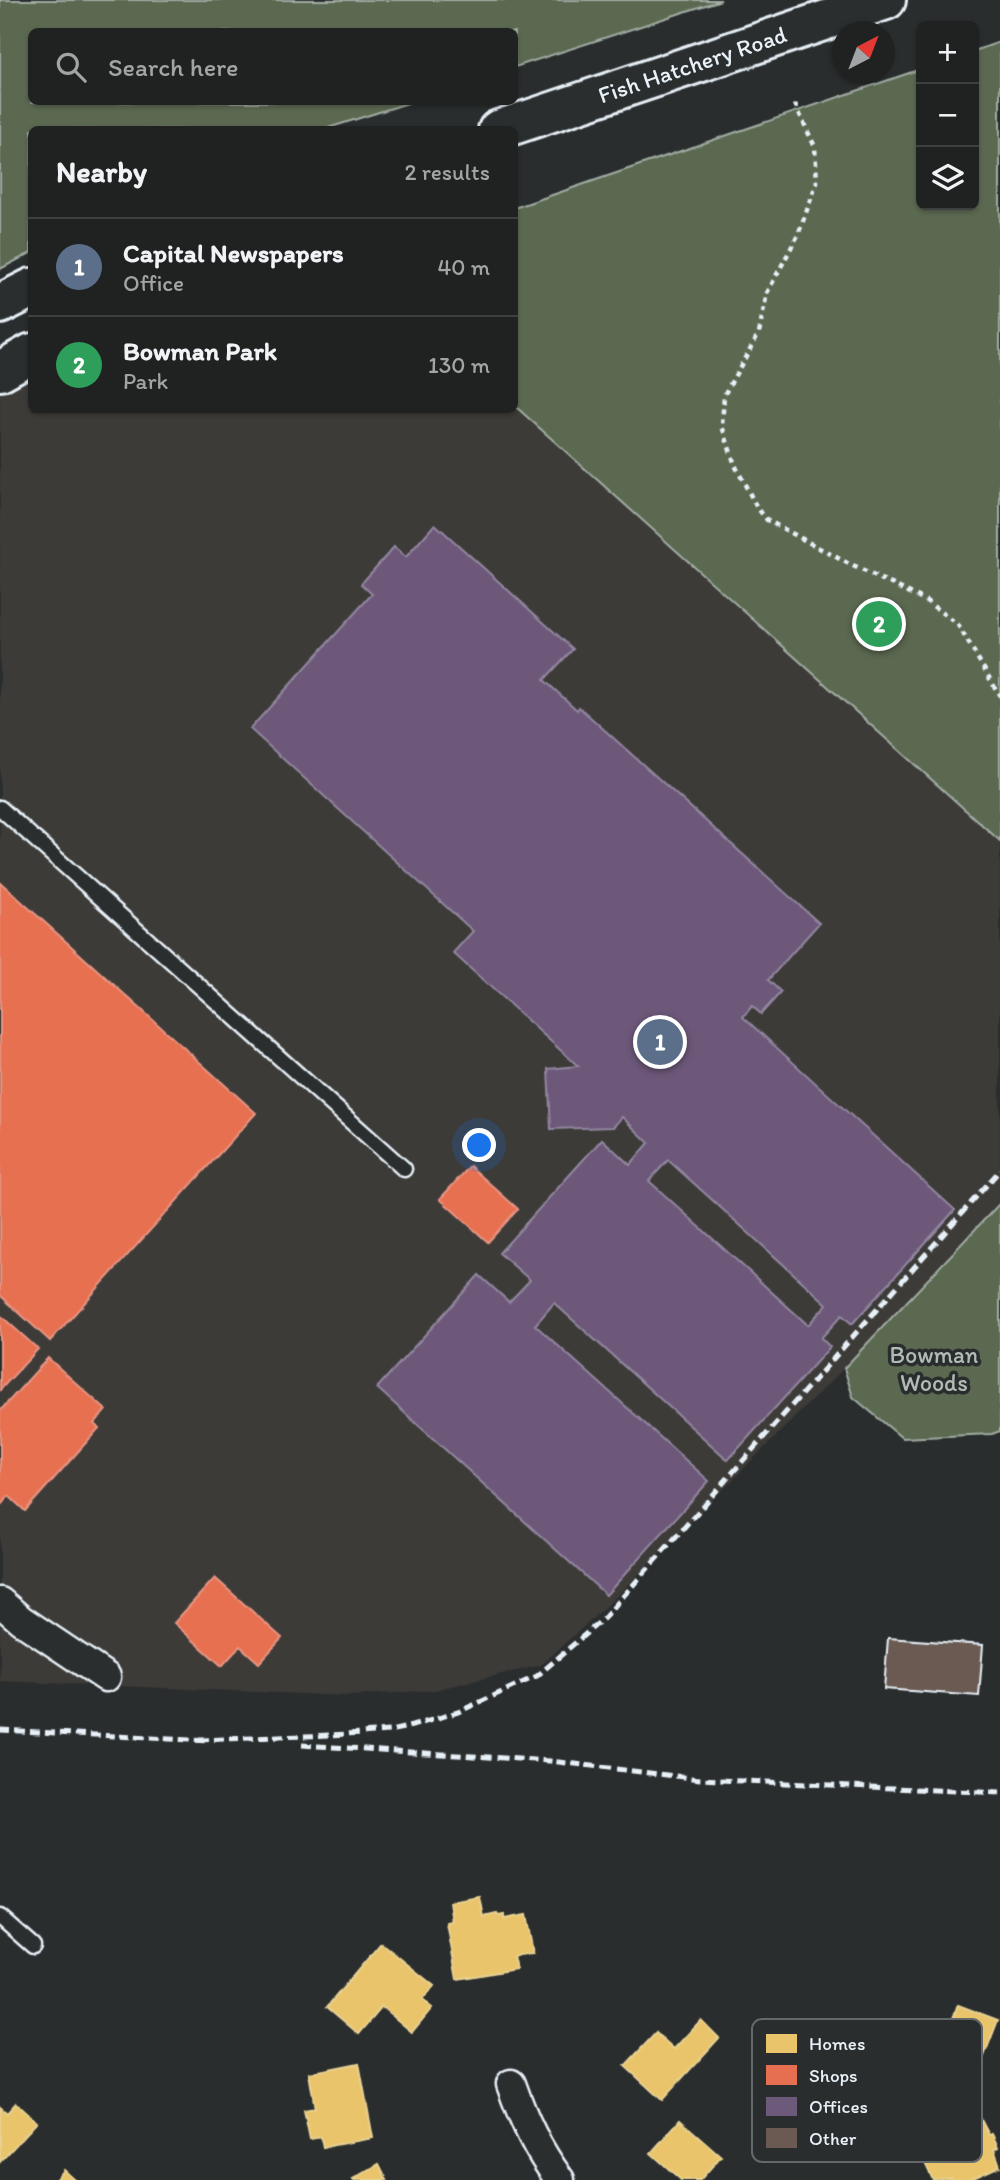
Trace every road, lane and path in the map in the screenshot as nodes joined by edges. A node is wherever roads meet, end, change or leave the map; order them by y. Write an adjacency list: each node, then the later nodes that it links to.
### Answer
1 (886, 0): 3 (main road, Fish Hatchery Road)
2 (795, 104): 8 (path)
3 (510, 126)
4 (28, 290): 5 (main road)
5 (0, 304)
6 (28, 355): 7 (main road)
7 (0, 371)
8 (1000, 695)
9 (0, 808): 10 (lane)
10 (404, 1169)
11 (0, 1602): 12 (street)
12 (106, 1677)
13 (0, 1917): 14 (lane)
14 (33, 1946)
15 (511, 2084): 16 (street)
16 (560, 2180)

